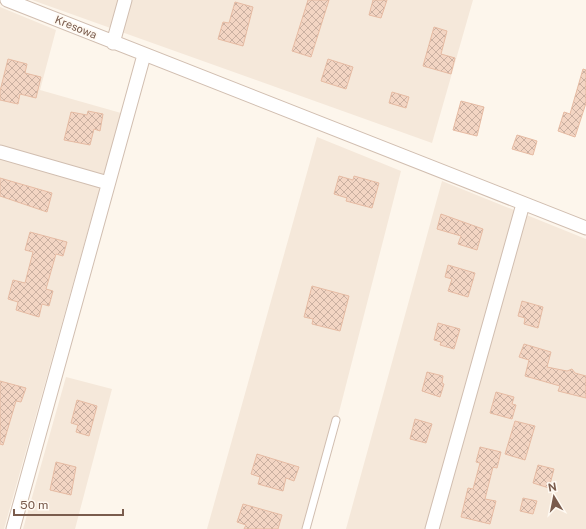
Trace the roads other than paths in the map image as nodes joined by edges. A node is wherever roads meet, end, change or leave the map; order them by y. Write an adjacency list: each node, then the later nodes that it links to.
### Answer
1 (8, 0): 3 (street, Kresowa)
2 (125, 0): 3 (street)
3 (113, 42): 4 (street, Kresowa)
4 (144, 55): 6 (street); 7 (street, Kresowa)
5 (0, 152): 6 (street)
6 (108, 183): 10 (street)
7 (523, 204): 8 (street, Kresowa); 12 (street)
8 (586, 228)
9 (336, 420): 11 (lane)
10 (13, 529)
11 (306, 529)
12 (432, 529)

